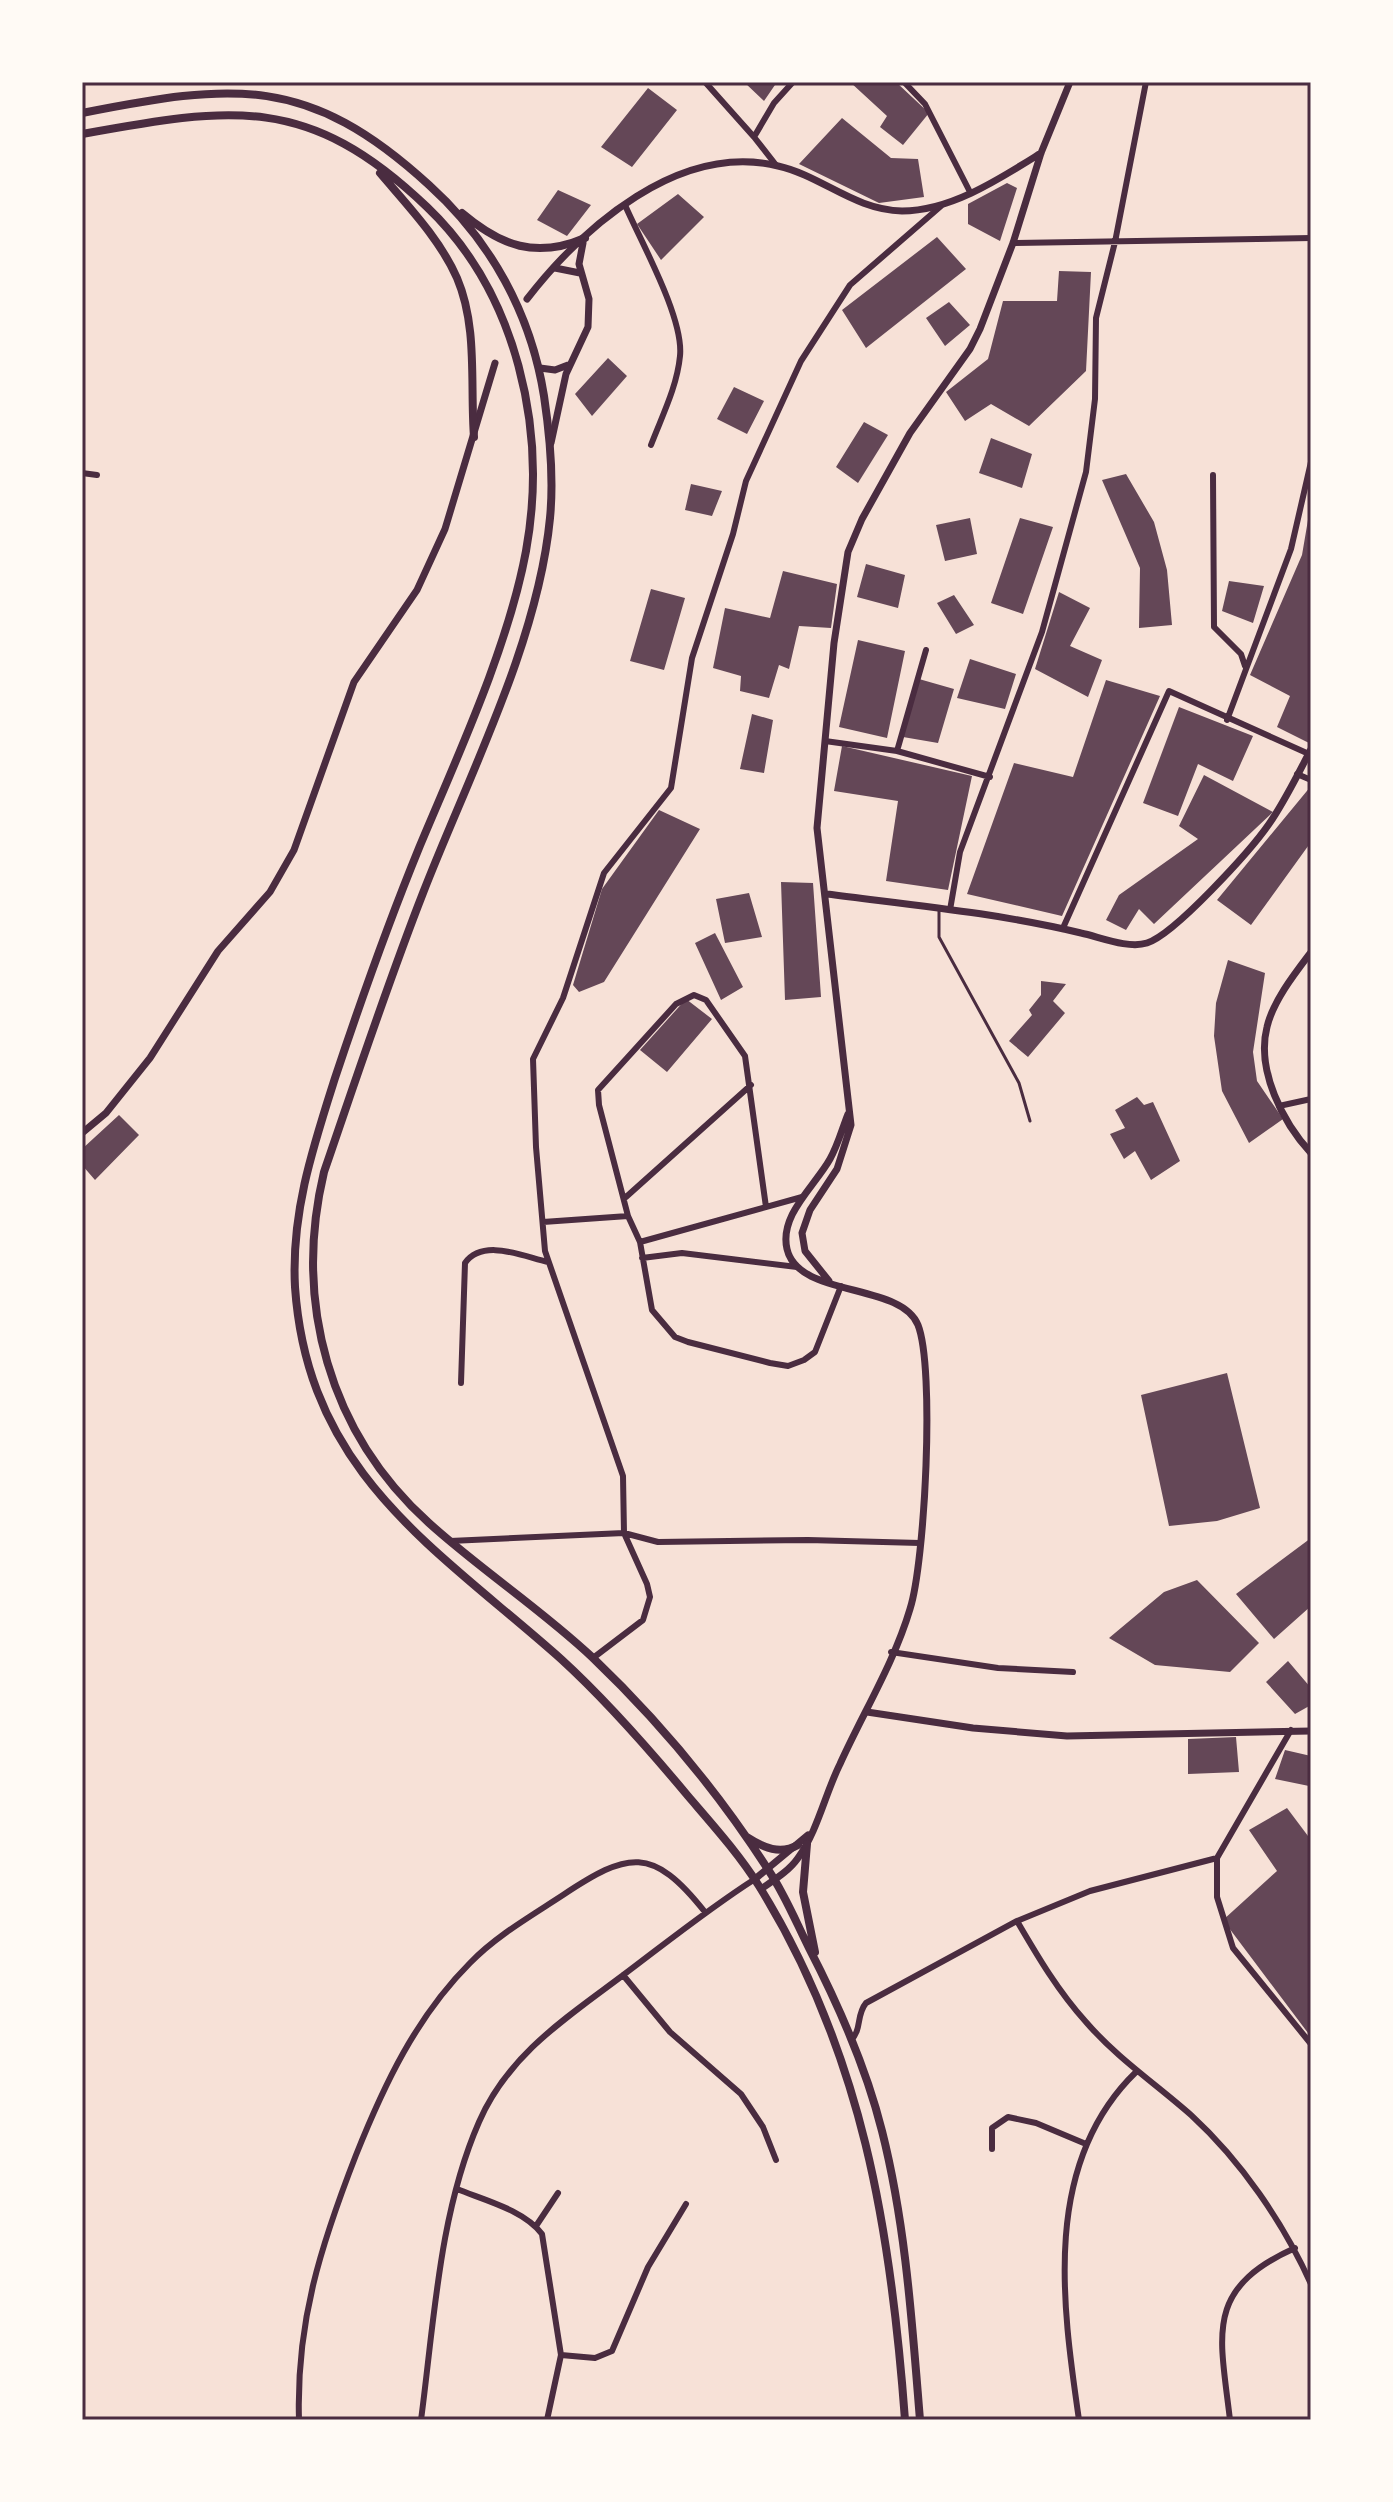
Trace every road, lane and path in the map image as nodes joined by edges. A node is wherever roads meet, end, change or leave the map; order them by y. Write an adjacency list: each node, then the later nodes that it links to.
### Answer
1 (705, 82): 10 (street)
2 (793, 82): 10 (street)
3 (904, 82): 14 (street)
4 (1070, 82): 7 (street)
5 (1077, 82): 7 (street)
6 (1146, 82): 20 (street)
7 (1067, 96): 11 (street)
8 (82, 113): 15 (main road)
9 (82, 134): 12 (main road)
10 (754, 137): 13 (street)
11 (1041, 153): 14 (street); 21 (street)
12 (372, 163): 30 (main road); 46 (main road)
13 (776, 165): 16 (street); 17 (street)
14 (970, 192): 17 (street)
15 (443, 197): 22 (main road); 29 (main road)
16 (625, 205): 18 (street); 32 (street)
17 (942, 205): 66 (street)
18 (585, 238): 22 (main road); 23 (street); 25 (street)
19 (1311, 238): 20 (street)
20 (1115, 242): 21 (street); 44 (street)
21 (1013, 243): 40 (street)
22 (556, 248): 23 (street)
23 (564, 259): 24 (street)
24 (555, 268): 25 (street); 26 (street)
25 (580, 273): 28 (street)
26 (527, 299)
27 (495, 363): 30 (street)
28 (570, 364): 29 (street); 31 (street)
29 (540, 368): 31 (main road)
30 (474, 437): 60 (street)
31 (551, 443): 48 (main road)
32 (651, 445)
33 (1311, 462): 38 (street)
34 (82, 473): 35 (street)
35 (97, 475)
36 (1213, 475): 38 (street)
37 (926, 650): 41 (street)
38 (1246, 670): 39 (street)
39 (1227, 720): 42 (street); 51 (street)
40 (825, 741): 41 (street); 47 (street)
41 (897, 751): 44 (street)
42 (1310, 752): 43 (street)
43 (1297, 774): 45 (street); 51 (street)
44 (990, 777): 50 (street)
45 (1311, 780)
46 (402, 890): 48 (main road); 87 (main road)
47 (827, 894): 49 (street); 58 (street)
48 (422, 896): 75 (main road)
49 (939, 908): 50 (street); 59 (lane)
50 (950, 910): 51 (street)
51 (1063, 928)
52 (1311, 952): 53 (street)
53 (1301, 965): 54 (street); 57 (street)
54 (1311, 968)
55 (751, 1085): 62 (street); 62 (street); 64 (street)
56 (1311, 1099): 57 (street)
57 (1279, 1106): 61 (street)
58 (849, 1112): 63 (street); 71 (street)
59 (1030, 1121)
60 (82, 1133)
61 (1311, 1153)
62 (626, 1197): 65 (street)
63 (804, 1197): 64 (street); 70 (street)
64 (766, 1207): 67 (street)
65 (628, 1216): 66 (street); 67 (street)
66 (543, 1222): 69 (street)
67 (640, 1242): 68 (street)
68 (642, 1258): 70 (street); 72 (street)
69 (548, 1262): 73 (street); 74 (street)
70 (798, 1267): 71 (street)
71 (829, 1281): 72 (street)
72 (841, 1286): 76 (street)
73 (461, 1383)
74 (624, 1533): 75 (street); 76 (street); 78 (street)
75 (450, 1541): 78 (main road)
76 (920, 1543): 77 (street)
77 (891, 1652): 79 (street); 80 (street)
78 (593, 1658): 83 (main road)
79 (1073, 1672)
80 (867, 1712): 81 (street); 84 (street)
81 (1291, 1730): 82 (street); 85 (street)
82 (1311, 1731)
83 (745, 1836): 84 (main road); 86 (main road)
84 (802, 1844): 86 (street); 88 (street); 92 (main road)
85 (1217, 1858): 91 (street); 95 (street)
86 (768, 1869): 87 (street); 88 (main road)
87 (755, 1879): 89 (main road); 90 (street)
88 (775, 1880): 89 (street); 92 (main road)
89 (761, 1889): 110 (main road)
90 (705, 1912): 93 (street); 107 (street)
91 (1017, 1921): 94 (street); 96 (street)
92 (818, 1964): 94 (main road)
93 (623, 1975): 99 (street); 100 (street)
94 (851, 2040): 111 (main road)
95 (1311, 2044)
96 (1136, 2072): 97 (street); 104 (street)
97 (1086, 2144): 98 (street); 112 (street)
98 (992, 2149)
99 (776, 2160)
100 (457, 2189): 103 (street); 108 (street)
101 (558, 2193): 103 (street)
102 (686, 2204): 106 (street)
103 (536, 2226): 106 (street)
104 (1295, 2248): 105 (street); 113 (street)
105 (1311, 2284)
106 (561, 2355): 109 (street)
107 (299, 2420)
108 (421, 2420)
109 (547, 2420)
110 (905, 2420)
111 (920, 2420)
112 (1079, 2420)
113 (1230, 2420)

